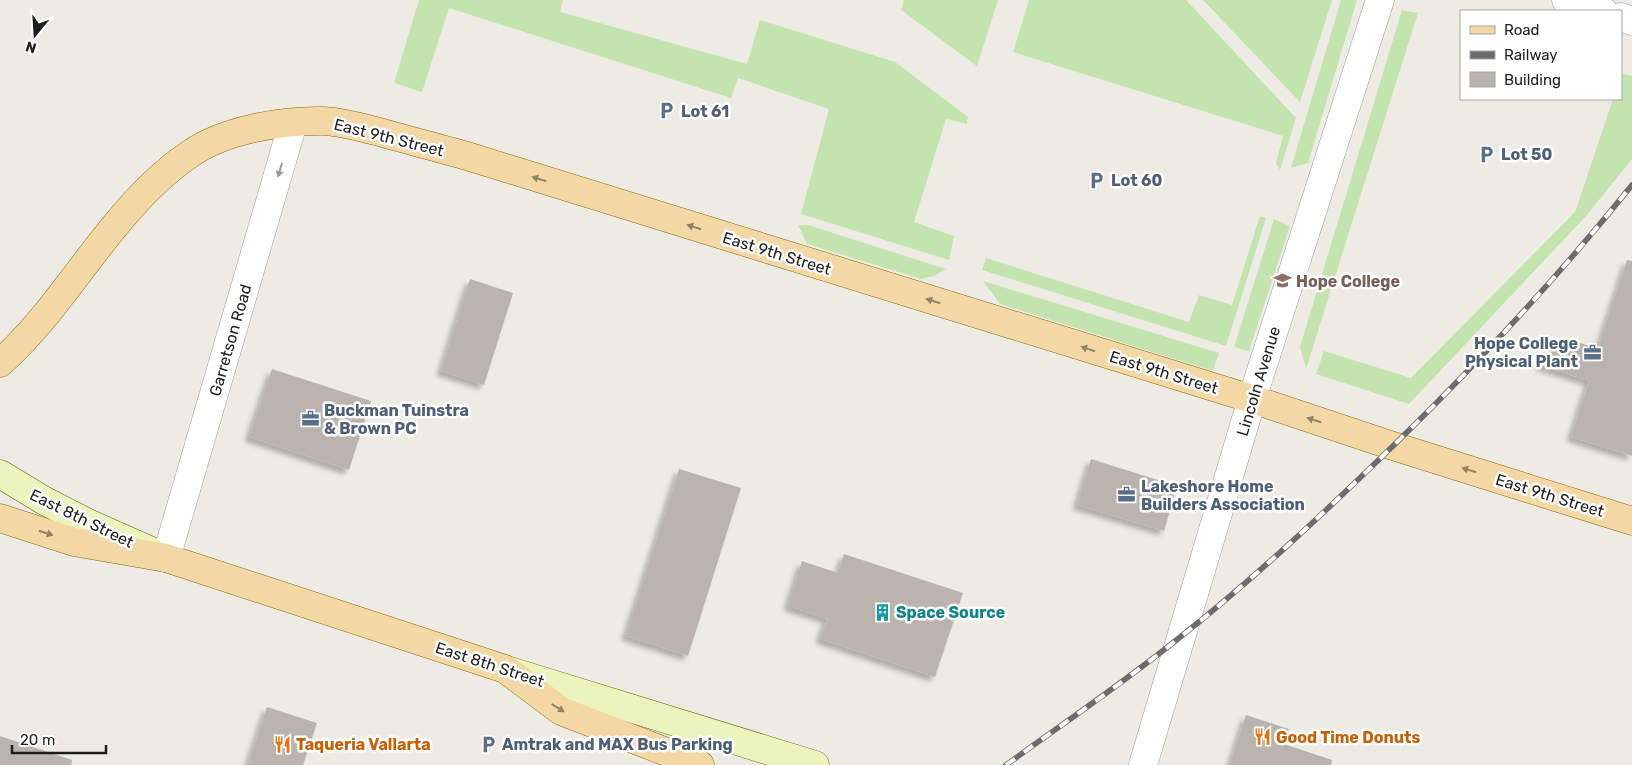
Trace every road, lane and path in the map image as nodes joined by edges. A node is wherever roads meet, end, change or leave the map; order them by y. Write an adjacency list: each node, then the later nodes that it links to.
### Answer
1 (1380, 0): 6 (street, Lincoln Avenue)
2 (1566, 0): 3 (street)
3 (1600, 10)
4 (293, 123): 5 (main road, East 9th Street); 6 (main road, East 9th Street, one-way to 4); 10 (street, Garretson Road, one-way to 10)
5 (0, 363)
6 (1252, 399): 9 (main road, East 9th Street, one-way to 6); 14 (street, Lincoln Avenue)
7 (0, 474): 10 (main road, East 8th Street)
8 (0, 518): 10 (main road, East 8th Street, one-way to 10)
9 (1632, 521)
10 (166, 558): 11 (main road, East 8th Street)
11 (505, 669): 12 (main road, one-way to 12); 13 (main road, East 8th Street)
12 (700, 765)
13 (815, 765)
14 (1143, 765)

